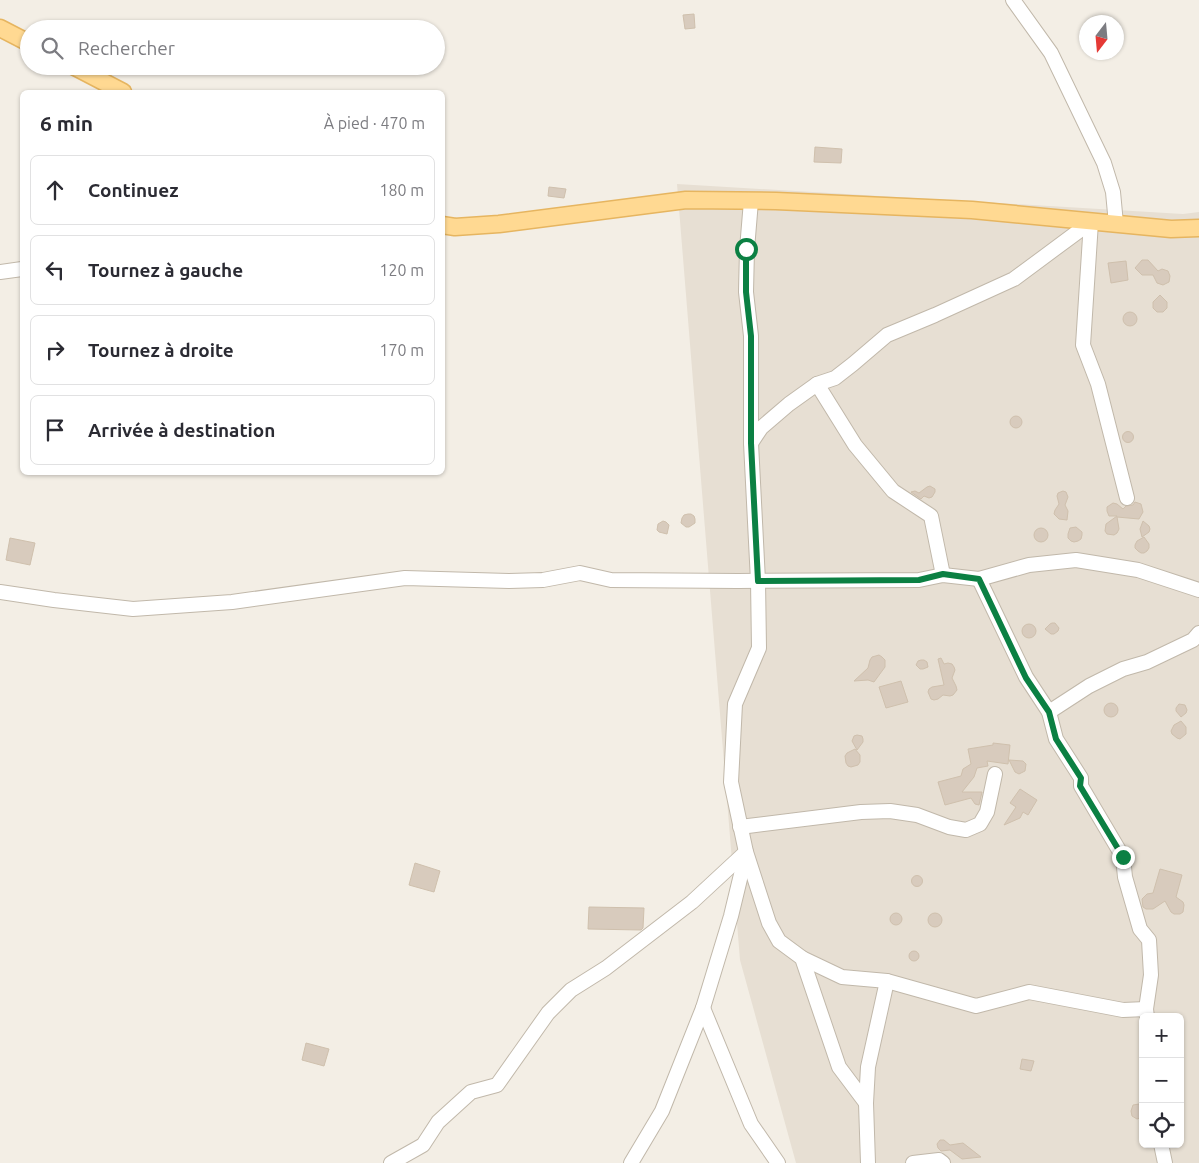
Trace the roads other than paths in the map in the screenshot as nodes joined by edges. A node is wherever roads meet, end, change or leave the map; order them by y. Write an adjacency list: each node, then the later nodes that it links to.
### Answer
1 (1013, 0): 8 (street)
2 (0, 28): 3 (main road)
3 (20, 38)
4 (90, 75): 5 (main road)
5 (119, 90)
6 (752, 200): 7 (main road); 9 (main road); 14 (street)
7 (1091, 222): 8 (main road); 13 (street); 15 (street)
8 (1116, 224): 10 (main road)
9 (445, 225)
10 (1199, 228)
11 (20, 270): 12 (street)
12 (0, 272)
13 (817, 384): 14 (street); 16 (street)
14 (751, 443): 18 (street)
15 (1127, 498)
16 (943, 574): 17 (street); 18 (street)
17 (979, 579): 19 (street); 22 (street)
18 (758, 581): 20 (street); 24 (street)
19 (1199, 590)
20 (0, 592)
21 (1199, 633): 22 (street)
22 (1049, 712): 29 (street)
23 (996, 774): 24 (street)
24 (740, 827): 25 (street)
25 (746, 852): 26 (street); 28 (street); 32 (street)
26 (802, 958): 27 (street); 30 (street)
27 (887, 981): 29 (street); 30 (street)
28 (703, 1008): 33 (street); 34 (street)
29 (1146, 1013)
30 (866, 1103): 35 (street)
31 (1162, 1148): 38 (street)
32 (391, 1163)
33 (631, 1163)
34 (778, 1163)
35 (868, 1163)
36 (912, 1163): 37 (street)
37 (943, 1163)
38 (1165, 1163)

